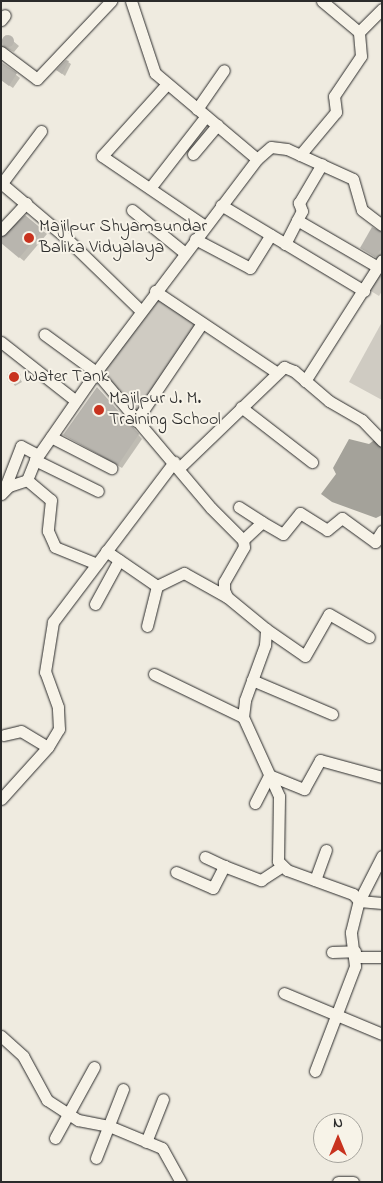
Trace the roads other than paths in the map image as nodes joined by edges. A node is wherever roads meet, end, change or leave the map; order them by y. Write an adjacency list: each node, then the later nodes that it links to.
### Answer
1 (111, 1): 6 (street)
2 (131, 1): 8 (street)
3 (322, 1): 5 (street)
4 (382, 9): 5 (street)
5 (359, 32): 13 (street)
6 (1, 52)
7 (224, 70): 9 (street)
8 (167, 84): 9 (street); 17 (street)
9 (201, 113): 10 (street); 17 (street)
10 (216, 125): 12 (street); 14 (street)
11 (41, 131): 16 (street)
12 (193, 154)
13 (300, 155): 14 (street); 15 (street)
14 (257, 159): 19 (street)
15 (322, 164): 21 (street); 22 (street)
16 (2, 183): 18 (street)
17 (150, 188): 23 (street)
18 (26, 203): 24 (street); 32 (street)
19 (221, 205): 23 (street); 25 (street)
20 (132, 210): 28 (street)
21 (298, 220): 27 (street); 29 (street)
22 (382, 225)
23 (205, 226): 26 (street)
24 (1, 230)
25 (271, 235): 26 (street); 27 (street)
26 (195, 239): 28 (street)
27 (285, 244): 30 (street)
28 (184, 253): 31 (street)
29 (380, 264): 30 (street)
30 (364, 291): 38 (street)
31 (155, 292): 32 (street); 33 (street)
32 (140, 310): 36 (street)
33 (202, 323): 37 (street); 41 (street)
34 (44, 334): 36 (street)
35 (3, 348): 39 (street)
36 (96, 372): 39 (street); 41 (street)
37 (276, 372): 38 (street); 40 (street)
38 (305, 381): 43 (street)
39 (76, 401): 42 (street)
40 (241, 407): 46 (street); 47 (street)
41 (136, 421): 47 (street)
42 (51, 437): 44 (street); 48 (street)
43 (382, 441)
44 (36, 458): 45 (street); 49 (street); 51 (street)
45 (6, 462): 50 (street)
46 (312, 462)
47 (177, 465): 55 (street); 56 (street)
48 (111, 468)
49 (26, 480): 50 (street); 58 (street)
50 (3, 492)
51 (98, 492)
52 (239, 507): 53 (street)
53 (262, 522): 54 (street); 55 (street)
54 (382, 531)
55 (243, 540): 60 (street)
56 (106, 551): 57 (street); 58 (street)
57 (120, 560): 59 (street); 61 (street)
58 (97, 564): 70 (street)
59 (157, 586): 60 (street); 62 (street)
60 (226, 597): 63 (street)
61 (95, 604)
62 (147, 626)
63 (266, 629): 64 (street); 66 (street)
64 (369, 637)
65 (154, 674): 68 (street)
66 (252, 680): 67 (street); 68 (street)
67 (332, 714)
68 (244, 717): 71 (street)
69 (4, 735): 70 (street)
70 (48, 748): 73 (street)
71 (269, 775): 72 (street); 74 (street); 79 (street)
72 (382, 777)
73 (1, 799)
74 (255, 803)
75 (326, 850): 81 (street)
76 (382, 856): 82 (street)
77 (205, 857): 78 (street)
78 (224, 866): 79 (street); 80 (street)
79 (282, 867): 81 (street)
80 (176, 872)
81 (315, 880): 82 (street)
82 (359, 901): 83 (street); 85 (street)
83 (382, 903)
84 (332, 952): 85 (street)
85 (356, 954): 86 (street); 88 (street)
86 (382, 957)
87 (284, 992): 88 (street)
88 (337, 1014): 89 (street); 92 (street)
89 (382, 1034)
90 (1, 1036): 95 (street)
91 (94, 1066): 95 (street)
92 (315, 1071)
93 (123, 1089): 96 (street)
94 (163, 1099): 98 (street)
95 (68, 1114): 96 (street); 97 (street)
96 (109, 1126): 98 (street); 99 (street)
97 (55, 1138)
98 (146, 1142): 100 (street)
99 (96, 1158)
100 (181, 1182)
101 (338, 1182): 102 (street)
102 (353, 1182)

